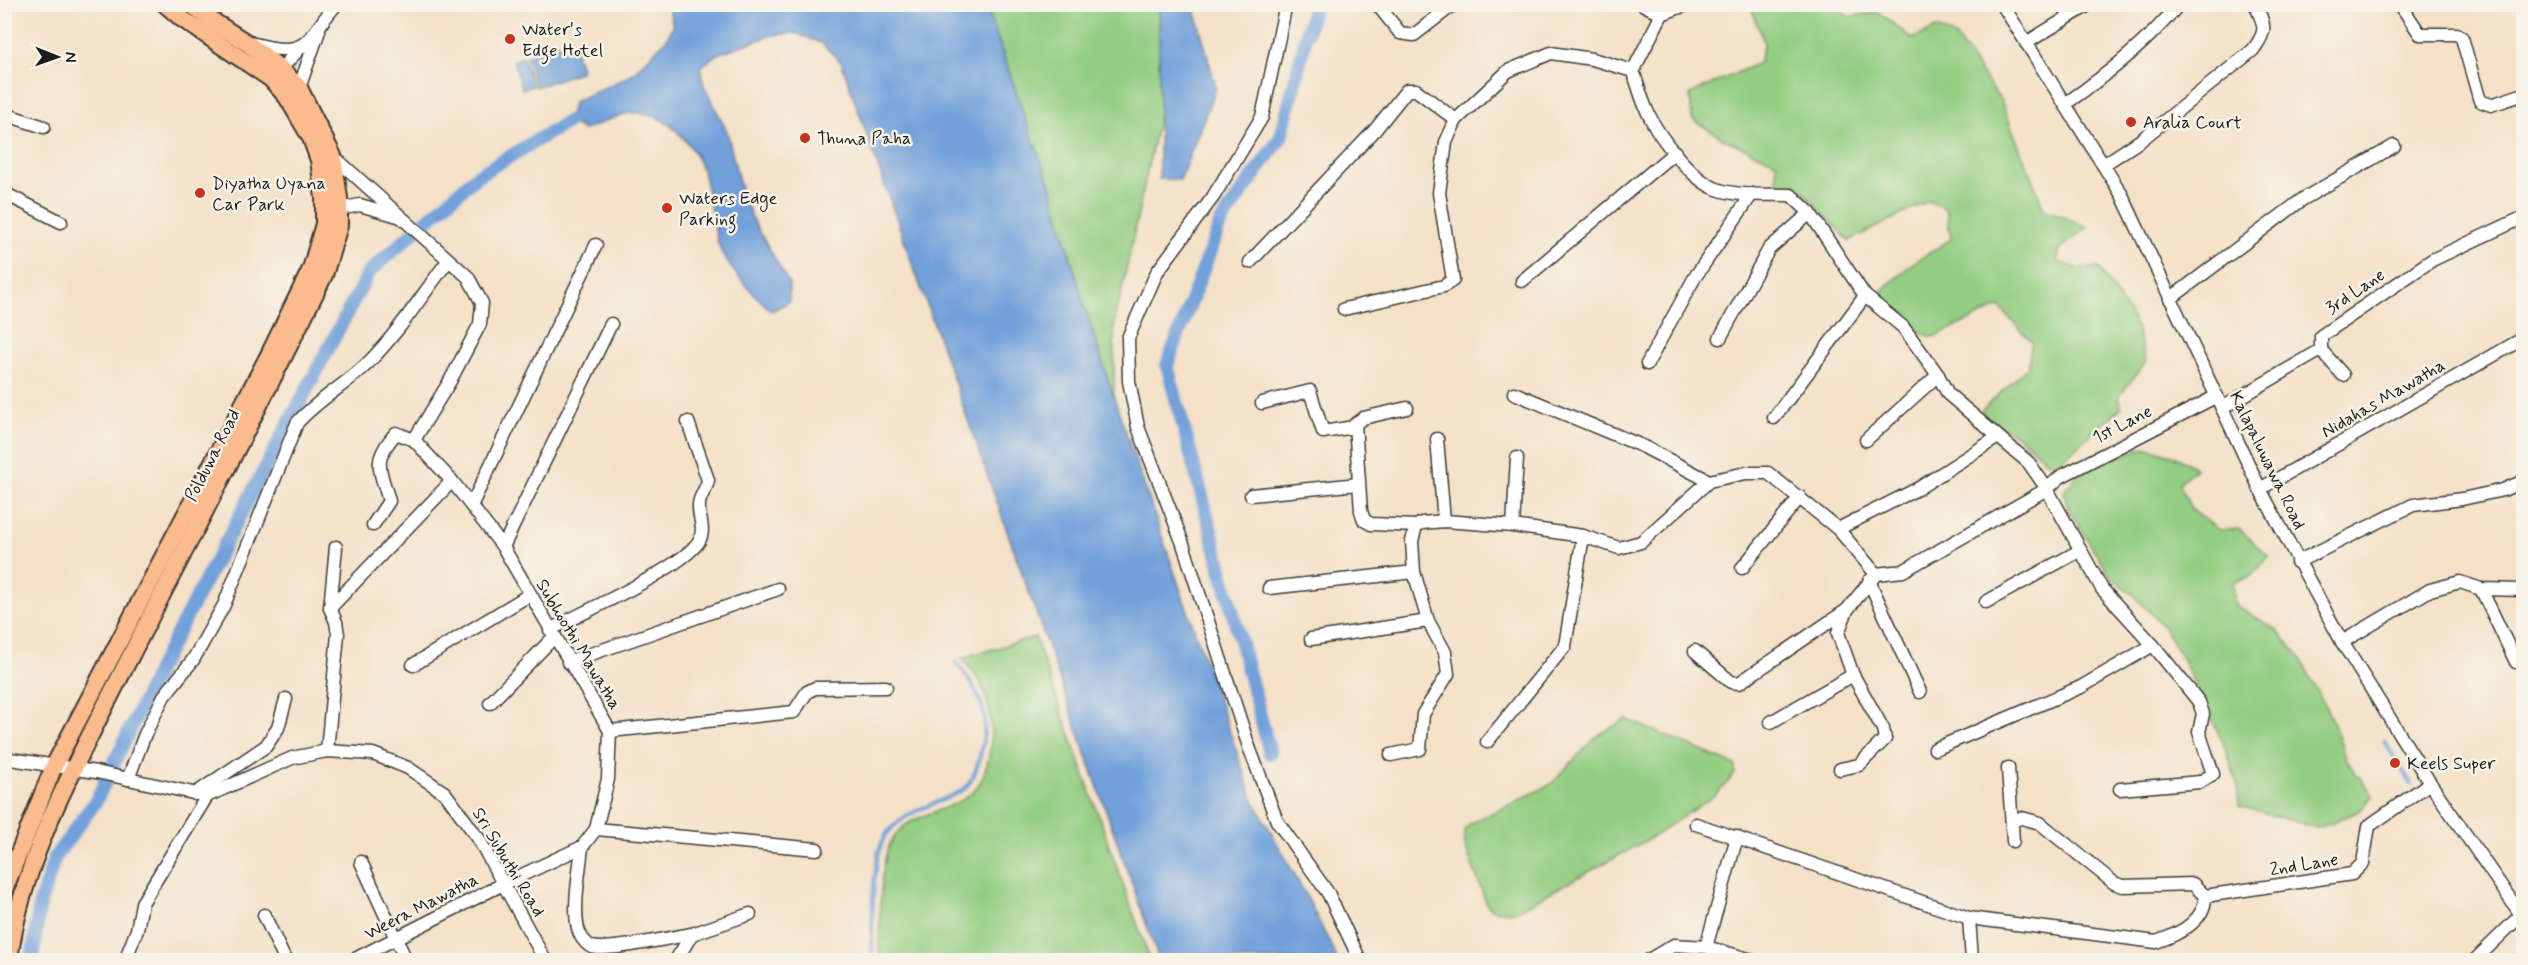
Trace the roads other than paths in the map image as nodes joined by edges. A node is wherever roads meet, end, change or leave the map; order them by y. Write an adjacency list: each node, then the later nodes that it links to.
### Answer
1 (165, 4): 16 (main road, Polduwa Road)
2 (191, 4): 16 (main road, Polduwa Road)
3 (337, 4): 15 (street)
4 (1286, 4): 151 (street)
5 (1377, 4): 6 (street)
6 (1454, 4)
7 (1642, 4): 14 (street)
8 (1688, 4): 14 (street)
9 (2001, 4): 19 (street, Kalapaluwawa Road)
10 (2090, 4): 19 (street)
11 (2179, 4): 24 (street)
12 (2255, 4): 31 (street)
13 (2400, 4): 23 (street)
14 (1662, 14): 20 (street)
15 (324, 16): 18 (street); 22 (street)
16 (207, 27): 17 (main road, Polduwa Road); 21 (main road, Polduwa Road)
17 (247, 43): 18 (street); 21 (main road, Polduwa Road)
18 (305, 43): 21 (street)
19 (2026, 43): 24 (street, Kalapaluwawa Road)
20 (1634, 70): 26 (street); 29 (street)
21 (276, 74): 22 (main road, Polduwa Road); 34 (main road, Polduwa Road)
22 (299, 88): 30 (main road, Polduwa Road)
23 (2523, 94)
24 (2065, 104): 31 (street, Kalapaluwawa Road)
25 (4, 114): 27 (street)
26 (1456, 120): 41 (street); 45 (street)
27 (44, 127)
28 (2394, 146): 44 (street)
29 (1675, 152): 33 (street); 42 (street)
30 (333, 156): 34 (main road, Polduwa Road); 37 (street)
31 (2103, 165): 44 (street, Kalapaluwawa Road)
32 (4, 192): 38 (street)
33 (1752, 194): 35 (street); 51 (street)
34 (334, 202): 37 (street); 50 (main road, Polduwa Road)
35 (1810, 213): 43 (street); 47 (street)
36 (2523, 217): 49 (street, 3rd Lane)
37 (405, 218): 40 (street)
38 (61, 222)
39 (596, 245): 75 (street)
40 (448, 261): 64 (street); 122 (street)
41 (1250, 262)
42 (1522, 282)
43 (1865, 296): 52 (street); 59 (street)
44 (2170, 299): 55 (street, Kalapaluwawa Road)
45 (1344, 309)
46 (611, 324): 83 (street)
47 (1719, 338)
48 (2523, 338): 72 (street, Nidahas Mawatha)
49 (2321, 350): 53 (street); 58 (street)
50 (275, 359): 118 (main road, Polduwa Road); 120 (main road, Polduwa Road)
51 (1647, 364)
52 (1938, 375): 62 (street); 65 (street)
53 (2343, 375)
54 (1514, 393): 68 (street)
55 (2217, 396): 58 (street, Kalapaluwawa Road); 71 (street, 1st Lane)
56 (1262, 403): 61 (street)
57 (1407, 408): 61 (street)
58 (2222, 408): 72 (street, Kalapaluwawa Road)
59 (1774, 418)
60 (687, 422): 98 (street)
61 (1354, 427): 70 (street)
62 (1998, 437): 71 (street); 80 (street)
63 (1437, 439): 76 (street)
64 (414, 440): 67 (street, Subhoothi Mawatha); 77 (street)
65 (1866, 440)
66 (1517, 458): 79 (street)
67 (452, 481): 75 (street, Subhoothi Mawatha); 95 (street)
68 (1708, 481): 74 (street); 81 (street)
69 (2523, 482): 85 (street)
70 (1358, 484): 73 (street); 78 (street)
71 (2047, 489): 84 (street); 88 (street, 1st Lane)
72 (2260, 489): 85 (street, Kalapaluwawa Road)
73 (1251, 495)
74 (1800, 497): 80 (street); 86 (street)
75 (472, 504): 83 (street, Subhoothi Mawatha)
76 (1444, 521): 78 (street); 79 (street)
77 (374, 525)
78 (1416, 526): 87 (street)
79 (1513, 526): 81 (street)
80 (1838, 529): 88 (street)
81 (1583, 536): 113 (street)
82 (336, 547): 95 (street)
83 (503, 547): 93 (street, Subhoothi Mawatha)
84 (2079, 551): 94 (street); 101 (street)
85 (2297, 562): 100 (street, Kalapaluwawa Road)
86 (1742, 568)
87 (1414, 572): 89 (street); 97 (street)
88 (1873, 577): 96 (street); 108 (street)
89 (1269, 588)
90 (778, 589): 103 (street)
91 (2481, 590): 92 (street); 100 (street); 104 (street)
92 (2523, 590)
93 (529, 595): 98 (street, Subhoothi Mawatha); 105 (street)
94 (1986, 602)
95 (330, 608): 115 (street)
96 (1847, 610): 102 (street); 106 (street)
97 (1428, 621): 99 (street); 116 (street)
98 (552, 633): 103 (street, Subhoothi Mawatha); 110 (street)
99 (1311, 639)
100 (2342, 642): 123 (street, Kalapaluwawa Road)
101 (2153, 645): 114 (street); 124 (street)
102 (1695, 651)
103 (568, 662): 112 (street, Subhoothi Mawatha)
104 (2516, 663)
105 (413, 665)
106 (1853, 675): 111 (street); 121 (street)
107 (886, 687): 112 (street)
108 (1920, 692)
109 (286, 699): 125 (street)
110 (490, 703)
111 (1771, 722)
112 (610, 731): 128 (street, Subhoothi Mawatha)
113 (1487, 742)
114 (1935, 749)
115 (327, 751): 125 (street, Sri Subuthi Road); 134 (street, Sri Subuthi Road)
116 (1391, 755)
117 (4, 758): 118 (street)
118 (54, 766): 120 (street); 135 (main road, Polduwa Road)
119 (2008, 768): 126 (street)
120 (74, 769): 122 (street); 145 (main road, Polduwa Road)
121 (1840, 769)
122 (123, 779): 125 (street)
123 (2430, 783): 136 (street, 2nd Lane); 139 (street, Kalapaluwawa Road)
124 (2120, 789)
125 (201, 795): 144 (street)
126 (2012, 820): 130 (street); 136 (street)
127 (1696, 824): 129 (street)
128 (596, 829): 131 (street, Subhoothi Mawatha); 132 (street)
129 (1737, 837): 140 (street); 143 (street)
130 (2013, 841)
131 (582, 847): 134 (street, Subhoothi Mawatha); 141 (street)
132 (817, 849)
133 (361, 862): 142 (street)
134 (505, 883): 142 (street, Weera Mawatha); 149 (street, Sri Subuthi Road)
135 (4, 890)
136 (2205, 896): 140 (street)
137 (750, 914): 141 (street)
138 (264, 915): 146 (street)
139 (2522, 917): 155 (street)
140 (1969, 918): 154 (street)
141 (692, 934): 150 (street)
142 (396, 938): 147 (street, Weera Mawatha); 148 (street)
143 (1706, 947): 152 (street); 153 (street)
144 (128, 953)
145 (9, 960)
146 (285, 960)
147 (353, 960)
148 (406, 960)
149 (545, 960)
150 (676, 960)
151 (1360, 960)
152 (1649, 960)
153 (1752, 960)
154 (1972, 960)
155 (2475, 960)

